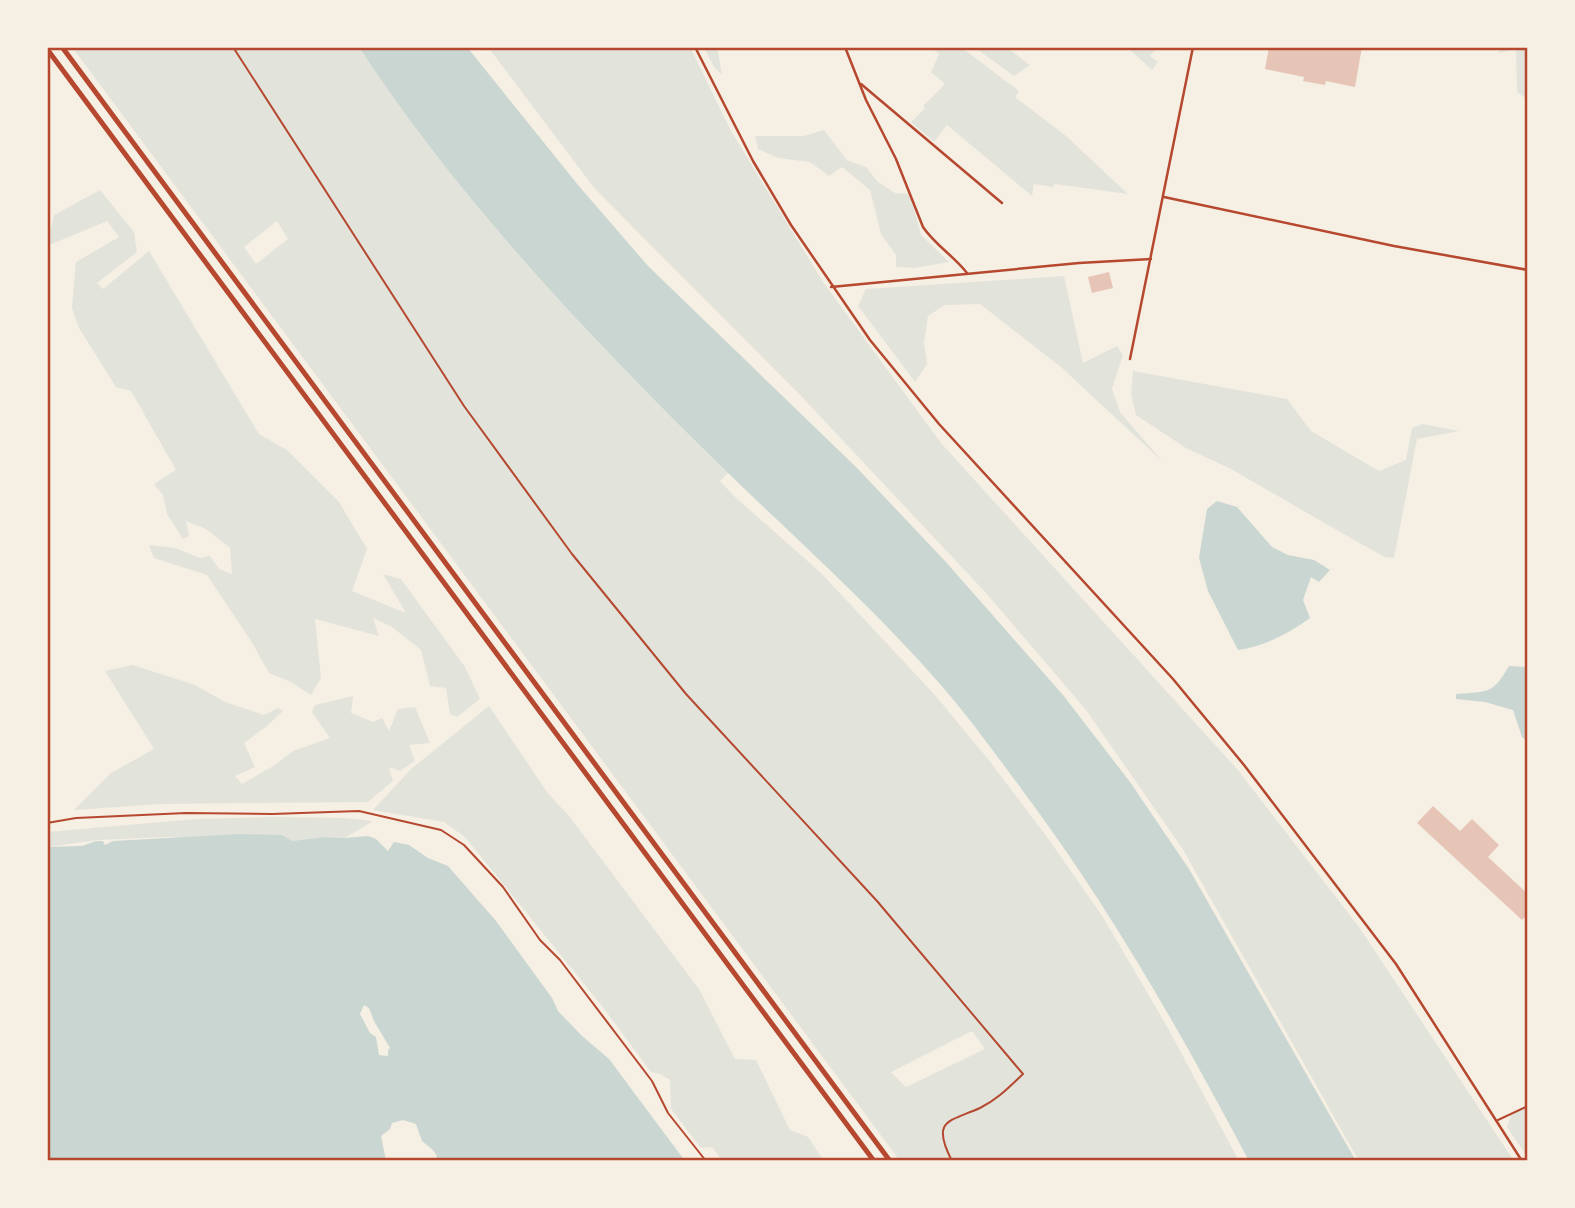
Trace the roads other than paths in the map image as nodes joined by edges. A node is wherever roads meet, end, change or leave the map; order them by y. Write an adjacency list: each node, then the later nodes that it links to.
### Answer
1 (62, 47): 17 (highway)
2 (695, 47): 12 (street)
3 (845, 47): 6 (street)
4 (1193, 47): 7 (street)
5 (47, 49): 16 (highway)
6 (859, 82): 8 (street); 11 (street)
7 (1164, 197): 9 (street); 10 (street)
8 (1002, 203)
9 (1152, 259): 11 (street); 13 (street)
10 (1528, 270)
11 (967, 274): 12 (street)
12 (831, 287): 15 (street)
13 (1130, 359)
14 (1528, 1105): 15 (lane)
15 (1497, 1121): 18 (street)
16 (874, 1161)
17 (890, 1161)
18 (1522, 1161)

